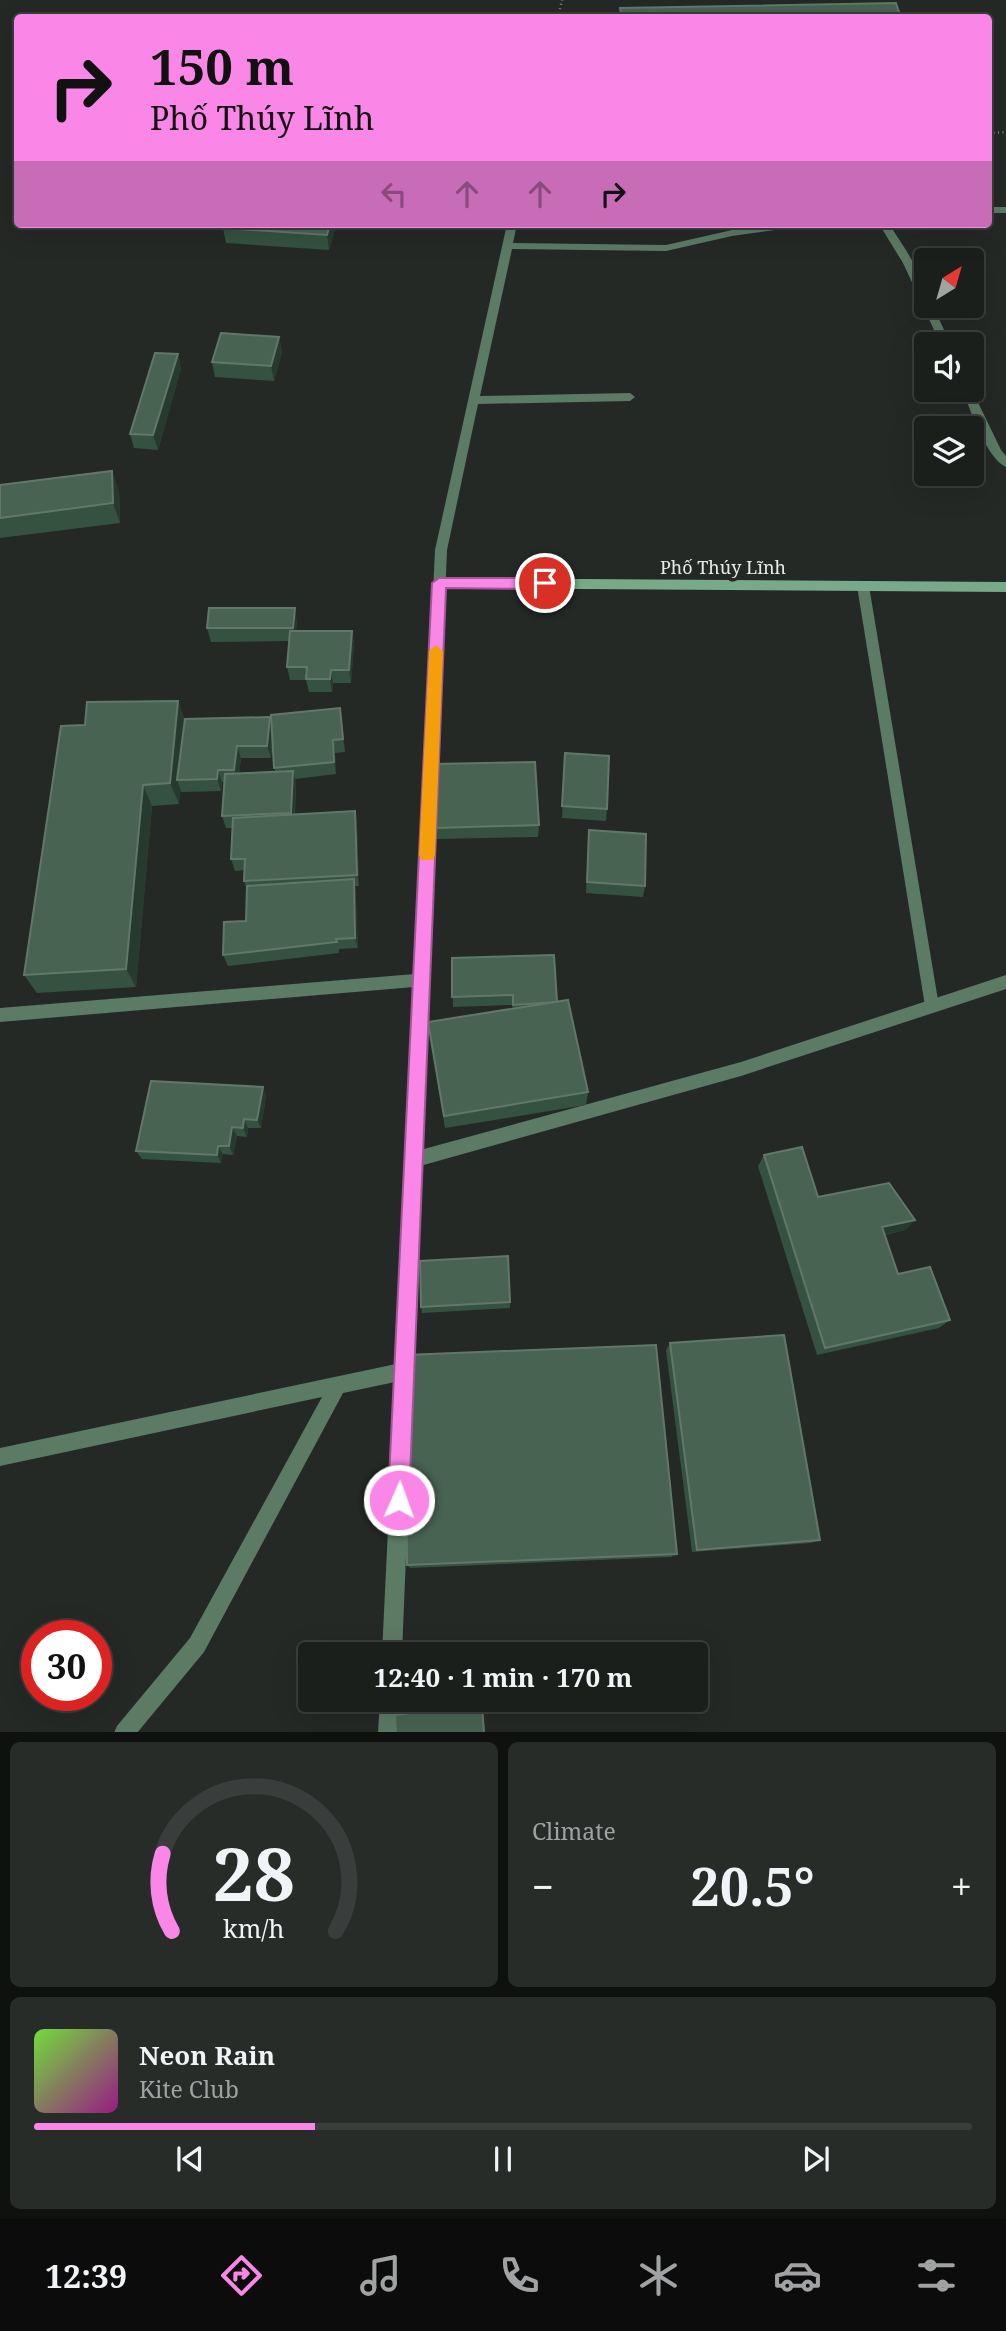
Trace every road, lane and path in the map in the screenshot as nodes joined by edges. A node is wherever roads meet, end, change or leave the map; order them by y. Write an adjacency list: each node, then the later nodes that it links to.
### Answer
1 (511, 228): 4 (street)
2 (768, 228): 4 (street)
3 (886, 228): 5 (street)
4 (508, 246): 7 (street)
5 (914, 276)
6 (631, 397): 7 (street)
7 (473, 400): 10 (street)
8 (973, 402): 9 (street)
9 (1006, 463)
10 (439, 583): 11 (street, Phố Thúy Lĩnh); 13 (street)
11 (863, 586): 12 (street, Phố Thúy Lĩnh); 15 (street)
12 (1006, 587)
13 (422, 979): 16 (street); 17 (street)
14 (1006, 982): 15 (street)
15 (932, 1006): 17 (street)
16 (0, 1015)
17 (413, 1160): 18 (street)
18 (404, 1371): 19 (street); 21 (street)
19 (338, 1385): 20 (street); 23 (street)
20 (0, 1457)
21 (393, 1642)
22 (389, 1712): 24 (street)
23 (124, 1732)
24 (388, 1732)

